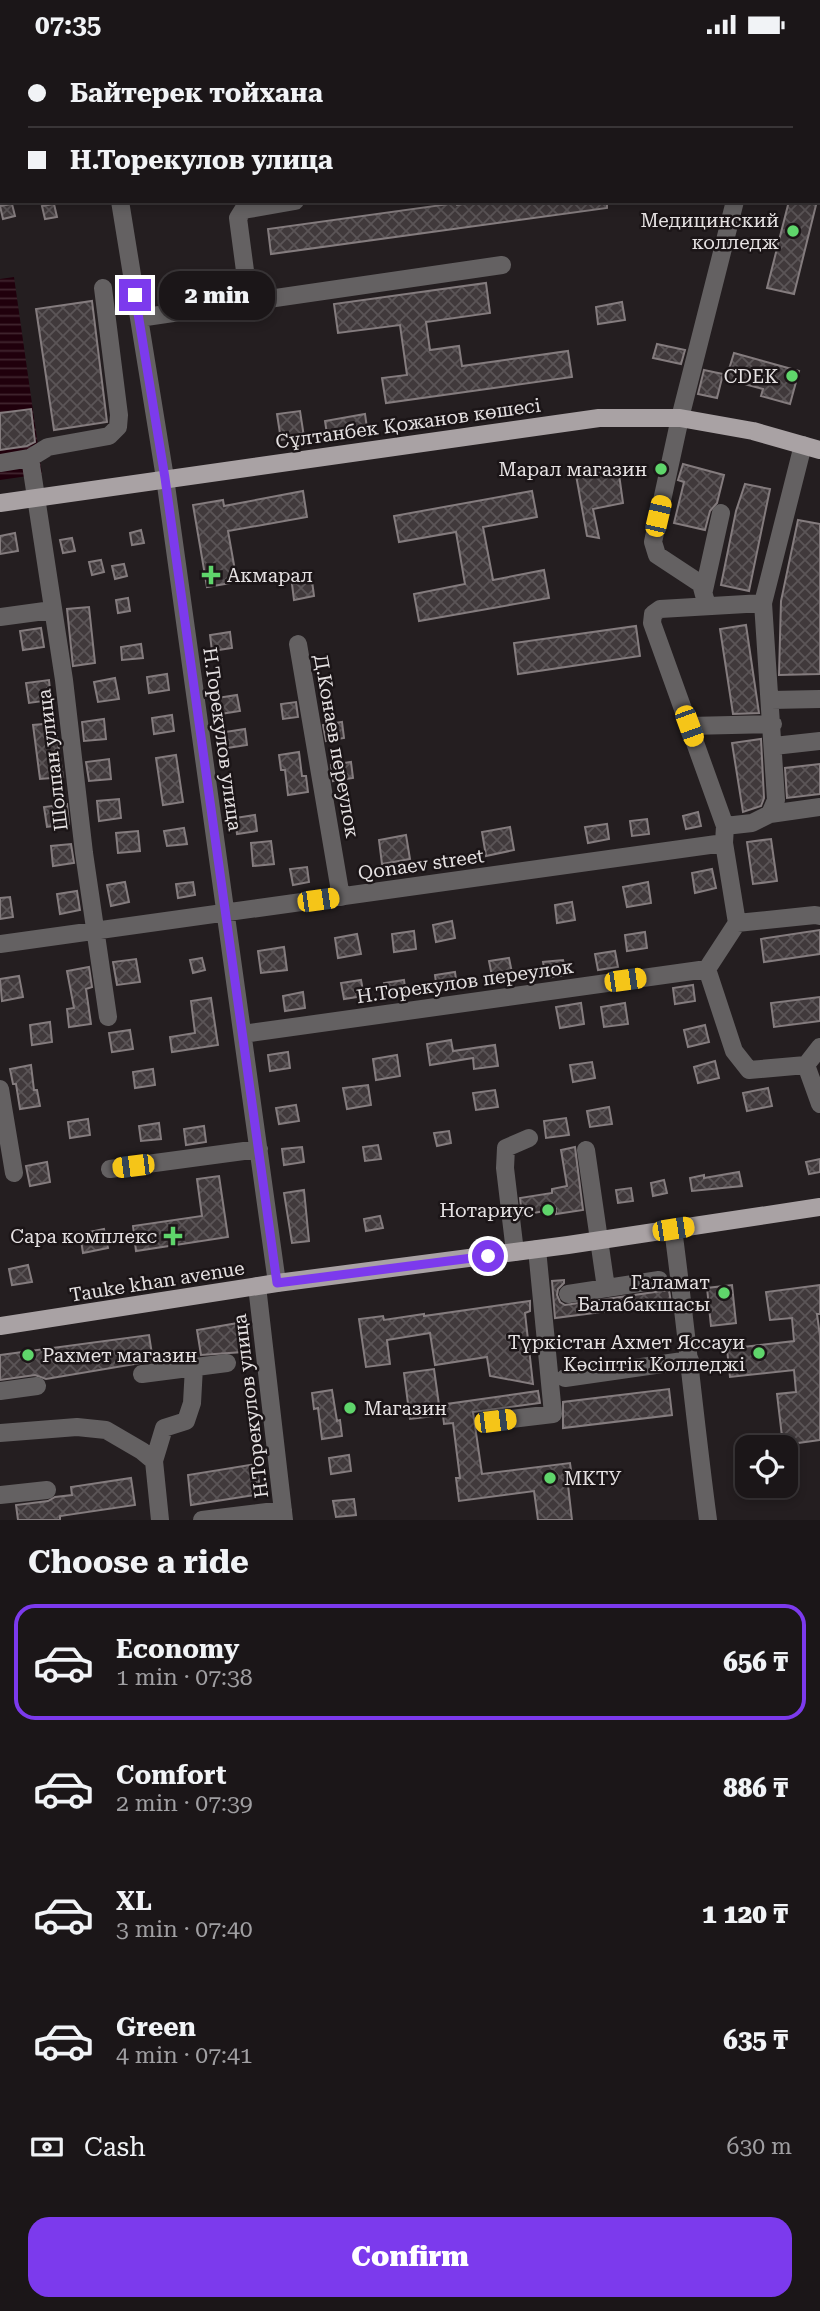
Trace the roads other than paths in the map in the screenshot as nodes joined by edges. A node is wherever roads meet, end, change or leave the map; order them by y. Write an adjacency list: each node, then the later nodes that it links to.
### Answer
1 (120, 203): 7 (street, Н.Торекулов улица)
2 (283, 203): 6 (street)
3 (735, 203): 8 (street)
4 (502, 265): 6 (street)
5 (103, 288): 10 (street)
6 (249, 301): 7 (street)
7 (139, 318): 12 (street, Н.Торекулов улица)
8 (680, 418): 9 (main road, Сұлтанбек Қожанов көшесі); 12 (main road, Сұлтанбек Қожанов көшесі); 16 (street)
9 (811, 447): 17 (street)
10 (30, 458): 11 (street); 13 (street, Шолпан улица)
11 (0, 463)
12 (165, 478): 13 (main road, Сұлтанбек Қожанов көшесі); 31 (street, Н.Торекулов улица)
13 (36, 498): 14 (main road, Сұлтанбек Қожанов көшесі); 18 (street, Шолпан улица)
14 (0, 503)
15 (721, 513): 16 (street)
16 (706, 598): 17 (street); 24 (street)
17 (763, 603): 22 (street)
18 (52, 610): 19 (street); 34 (street, Шолпан улица)
19 (0, 617)
20 (298, 644): 30 (street, Д.Конаев переулок)
21 (820, 699): 22 (street)
22 (771, 700): 23 (street)
23 (773, 724): 24 (street); 26 (street)
24 (689, 726): 29 (street)
25 (820, 741): 26 (street)
26 (774, 746): 28 (street)
27 (820, 807): 28 (street, Qonaev street)
28 (771, 814): 29 (street, Qonaev street)
29 (724, 834): 30 (street, Qonaev street); 33 (street)
30 (341, 897): 31 (street, Qonaev street)
31 (225, 913): 34 (street, Qonaev street); 38 (street, Н.Торекулов улица)
32 (820, 916): 33 (street)
33 (737, 923): 36 (street)
34 (95, 930): 35 (street, Qonaev street); 37 (street, Шолпан улица)
35 (0, 944)
36 (707, 969): 38 (street, Н.Торекулов переулок); 40 (street)
37 (108, 1017)
38 (243, 1034): 44 (street, Н.Торекулов улица)
39 (820, 1047): 40 (street)
40 (806, 1065): 42 (street)
41 (0, 1089): 47 (street)
42 (820, 1104)
43 (529, 1138): 52 (street)
44 (259, 1149): 46 (street); 54 (street, Н.Торекулов улица)
45 (586, 1150): 50 (street)
46 (110, 1168)
47 (14, 1173)
48 (820, 1207): 49 (main road, Tauke khan avenue)
49 (673, 1229): 50 (main road, Tauke khan avenue); 59 (street)
50 (600, 1241): 51 (main road, Tauke khan avenue); 56 (street)
51 (537, 1249): 52 (main road, Tauke khan avenue); 66 (street)
52 (515, 1252): 54 (main road, Tauke khan avenue)
53 (659, 1280): 56 (street)
54 (277, 1283): 55 (main road, Tauke khan avenue)
55 (257, 1286): 58 (main road, Tauke khan avenue); 71 (street, Н.Торекулов улица)
56 (606, 1288): 57 (street)
57 (568, 1294)
58 (0, 1326)
59 (690, 1360): 63 (street); 74 (street)
60 (227, 1363): 61 (street)
61 (194, 1367): 62 (street); 68 (street)
62 (142, 1374)
63 (565, 1378)
64 (37, 1386): 65 (street)
65 (0, 1391)
66 (495, 1421)
67 (0, 1433): 68 (street)
68 (154, 1461): 72 (street)
69 (47, 1490): 70 (street)
70 (0, 1495)
71 (284, 1515): 73 (street)
72 (160, 1520)
73 (202, 1520)
74 (708, 1520)

